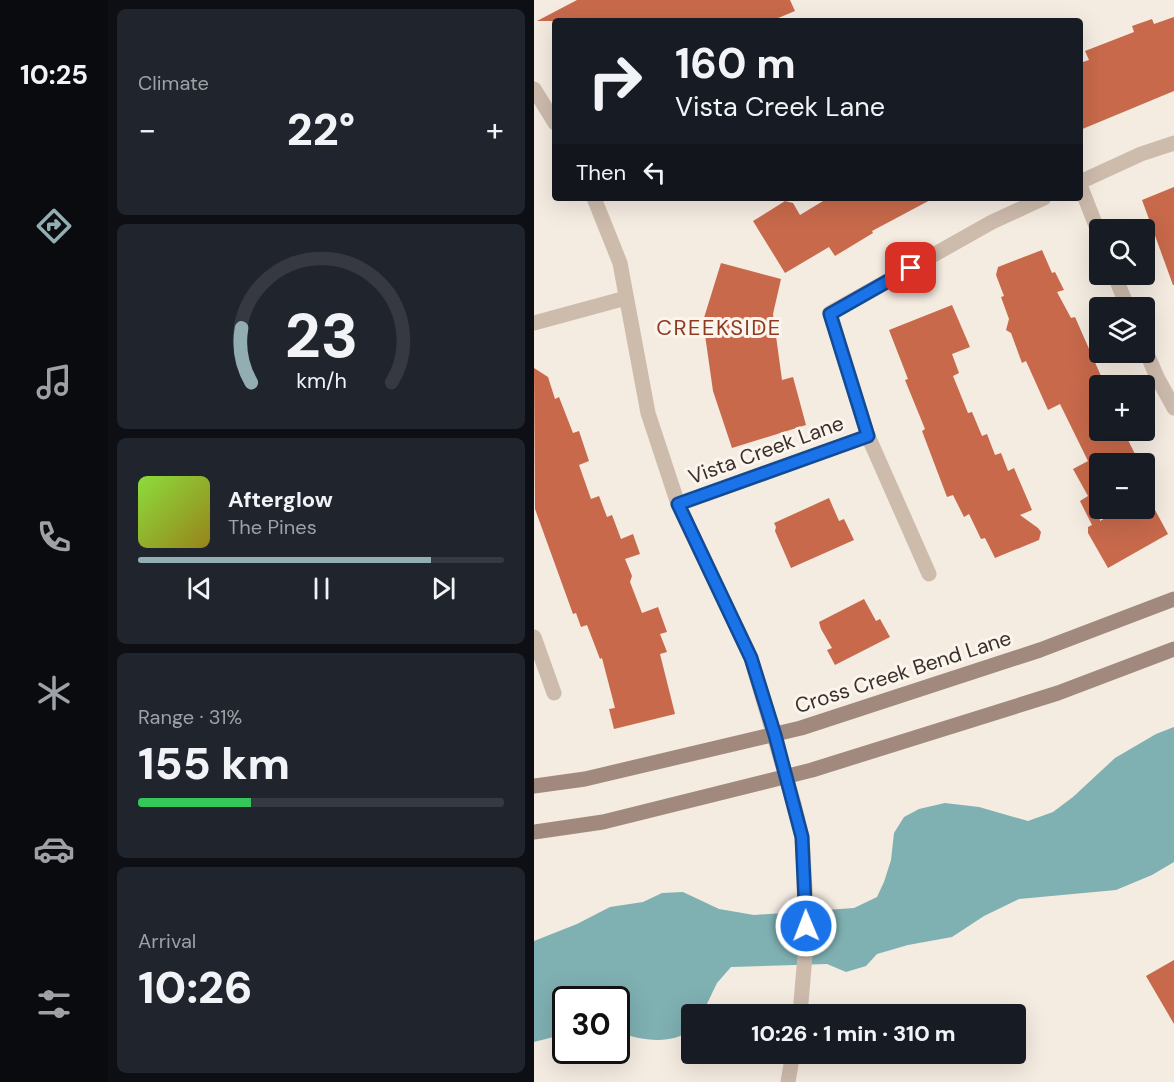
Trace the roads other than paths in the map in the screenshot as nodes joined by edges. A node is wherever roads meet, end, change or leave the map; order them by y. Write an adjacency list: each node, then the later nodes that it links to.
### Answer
1 (534, 89): 2 (street)
2 (552, 118)
3 (1174, 143): 4 (street)
4 (1083, 182)
5 (1083, 191): 8 (street)
6 (595, 201): 9 (street)
7 (1038, 201): 13 (street)
8 (1094, 219)
9 (626, 298): 10 (street); 14 (street)
10 (534, 323)
11 (1151, 363): 12 (street)
12 (1174, 408)
13 (868, 436): 14 (street, Vista Creek Lane); 15 (street)
14 (678, 504): 20 (street)
15 (929, 574)
16 (1174, 599): 20 (main road, Cross Creek Bend Lane)
17 (534, 637): 19 (street)
18 (1174, 649): 21 (main road)
19 (554, 693)
20 (775, 735): 21 (street); 22 (main road, Cross Creek Bend Lane)
21 (786, 777): 23 (main road); 24 (street)
22 (534, 786)
23 (534, 832)
24 (801, 1004)
25 (791, 1064): 26 (street)
26 (788, 1082)

